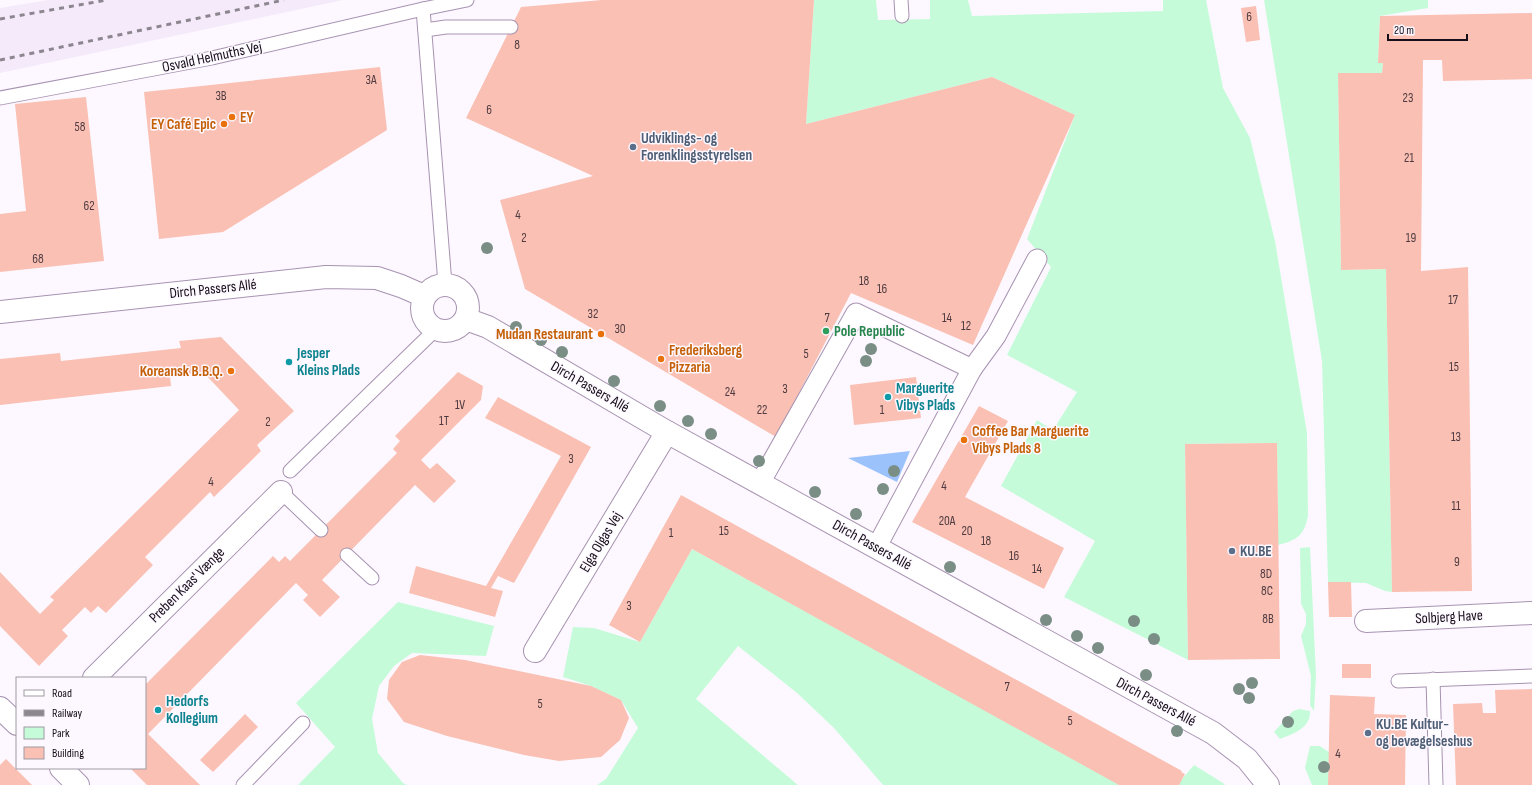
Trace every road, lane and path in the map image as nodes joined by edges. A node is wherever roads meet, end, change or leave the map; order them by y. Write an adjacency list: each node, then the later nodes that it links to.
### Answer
1 (467, 0): 3 (lane, Osvald Helmuths Vej)
2 (901, 0): 4 (lane)
3 (423, 9): 6 (lane); 7 (lane, Osvald Helmuths Vej)
4 (902, 16)
5 (511, 27): 6 (lane)
6 (425, 30): 9 (lane)
7 (0, 98)
8 (1037, 259): 14 (street)
9 (446, 284): 10 (street); 12 (street)
10 (424, 296): 11 (street, Dirch Passers Allé); 13 (street)
11 (0, 312)
12 (466, 318): 13 (street); 15 (street, Dirch Passers Allé)
13 (435, 330): 16 (lane)
14 (972, 369): 17 (street); 20 (street)
15 (667, 432): 17 (street, Dirch Passers Allé); 25 (street, Elga Olgas Vej)
16 (290, 471)
17 (760, 483): 20 (street, Dirch Passers Allé)
18 (281, 492): 19 (lane); 27 (street, Preben Kaas' Vænge)
19 (321, 530)
20 (876, 548): 36 (street, Dirch Passers Allé)
21 (347, 555): 22 (lane)
22 (372, 578)
23 (1532, 613): 24 (street, Solbjerg Have)
24 (1366, 621)
25 (535, 651)
26 (1532, 676): 28 (lane)
27 (95, 677)
28 (1433, 679): 29 (lane); 37 (lane)
29 (1398, 680)
30 (0, 708): 31 (street)
31 (16, 723)
32 (304, 723): 35 (lane)
33 (62, 769): 34 (street)
34 (78, 785)
35 (243, 785)
36 (1268, 785)
37 (1436, 785)

